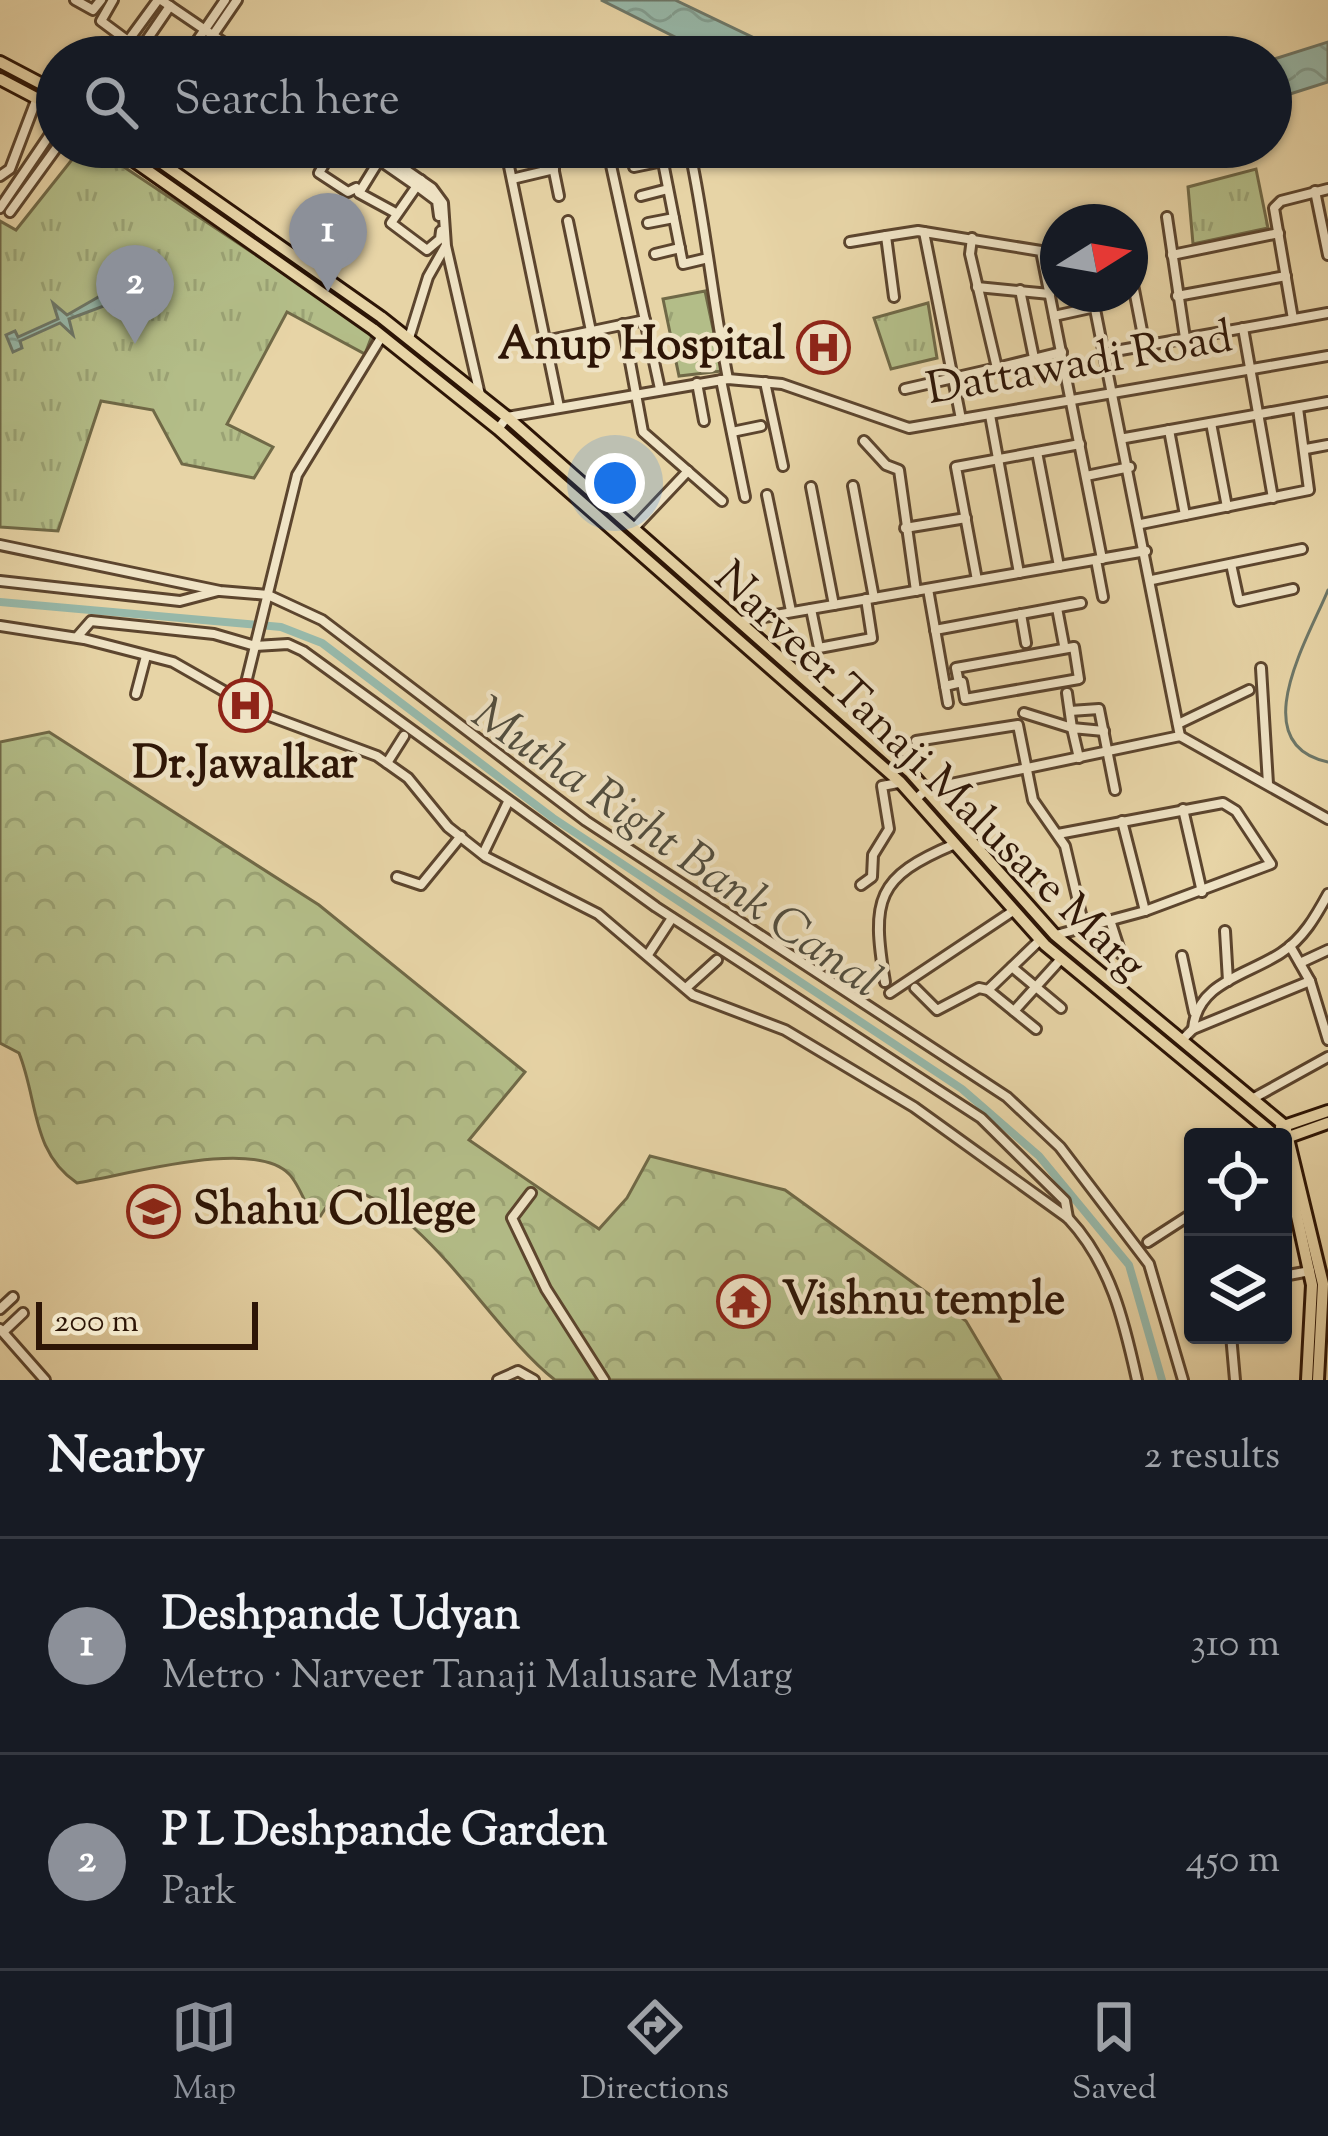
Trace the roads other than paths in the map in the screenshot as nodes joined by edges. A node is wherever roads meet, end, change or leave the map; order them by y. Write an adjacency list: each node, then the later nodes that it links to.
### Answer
1 (76, 0): 2 (street)
2 (101, 0)
3 (113, 0): 8 (street)
4 (225, 0): 7 (street)
5 (237, 0): 7 (street)
6 (165, 2): 7 (street); 9 (street); 10 (street)
7 (210, 32): 11 (street); 12 (street); 13 (street)
8 (122, 36)
9 (132, 36)
10 (148, 36)
11 (206, 36)
12 (208, 36)
13 (216, 36)
14 (0, 62): 16 (main road)
15 (0, 79): 17 (main road)
16 (36, 81)
17 (36, 97)
18 (36, 101): 32 (street)
19 (36, 159): 40 (street)
20 (40, 168): 40 (street)
21 (153, 168): 74 (main road, Narveer Tanaji Malusare Marg)
22 (155, 168): 76 (main road, Narveer Tanaji Malusare Marg)
23 (322, 168): 24 (street)
24 (368, 168)
25 (372, 168): 34 (street)
26 (397, 168): 34 (street)
27 (510, 168): 33 (street)
28 (612, 168): 70 (street)
29 (664, 168): 35 (street)
30 (693, 168): 56 (street)
31 (554, 170): 33 (street); 38 (street)
32 (0, 176)
33 (512, 178): 77 (street)
34 (418, 183): 34 (street); 50 (street)
35 (668, 189): 39 (street); 41 (street)
36 (1328, 189): 37 (street)
37 (1315, 191): 46 (street); 54 (street)
38 (560, 196)
39 (640, 196)
40 (5, 210)
41 (674, 218): 44 (street); 51 (street)
42 (1166, 218): 55 (street)
43 (568, 221): 73 (street)
44 (649, 223)
45 (925, 232): 47 (street); 48 (street); 86 (street)
46 (1279, 233): 55 (street); 57 (street)
47 (886, 236): 49 (street); 62 (street)
48 (972, 238): 52 (street); 58 (street)
49 (850, 242)
50 (446, 246): 76 (street); 93 (street)
51 (680, 248): 53 (street); 56 (street)
52 (1040, 251)
53 (656, 254)
54 (1328, 254)
55 (1172, 255): 61 (street)
56 (704, 259): 85 (street)
57 (1286, 275): 61 (street); 69 (street)
58 (977, 287): 59 (street); 83 (street)
59 (1020, 290): 60 (street); 82 (street)
60 (1040, 293)
61 (1178, 296): 75 (street)
62 (894, 297)
63 (1053, 312): 68 (street)
64 (1072, 312): 68 (street)
65 (1096, 312): 80 (street)
66 (1138, 312): 78 (street)
67 (1328, 313): 69 (street)
68 (1054, 316): 79 (street)
69 (1293, 319): 72 (street)
70 (645, 320): 71 (street); 89 (street)
71 (623, 325): 73 (street); 91 (street)
72 (1243, 328): 75 (street); 84 (street)
73 (591, 331): 77 (street)
74 (382, 337): 105 (main road, Narveer Tanaji Malusare Marg); 146 (street)
75 (1185, 338): 78 (street)
76 (409, 340): 93 (main road, Narveer Tanaji Malusare Marg)
77 (545, 341): 96 (street)
78 (1145, 346): 80 (street)
79 (1062, 352): 82 (street); 94 (street)
80 (1104, 353): 92 (street)
81 (1328, 356): 84 (street, Dattawadi Road)
82 (1034, 358): 83 (street)
83 (997, 368): 86 (street)
84 (1251, 370): 92 (street, Dattawadi Road); 99 (street)
85 (724, 380): 87 (street, Dattawadi Road); 88 (street, Dattawadi Road); 107 (street)
86 (952, 380): 90 (street); 101 (street)
87 (765, 382): 101 (street, Dattawadi Road); 115 (street)
88 (697, 383): 89 (street, Dattawadi Road); 102 (street)
89 (660, 388): 91 (street, Dattawadi Road)
90 (905, 389)
91 (634, 393): 96 (street, Dattawadi Road); 117 (street)
92 (1112, 395): 94 (street, Dattawadi Road); 108 (street)
93 (480, 397): 100 (main road, Narveer Tanaji Malusare Marg)
94 (1072, 401): 98 (street, Dattawadi Road); 110 (street)
95 (1328, 402): 97 (street)
96 (559, 407): 100 (street, Dattawadi Road)
97 (1298, 407): 99 (street); 112 (street)
98 (989, 415): 101 (street, Dattawadi Road); 114 (street)
99 (1258, 415): 103 (street); 123 (street)
100 (507, 417): 105 (street); 129 (main road, Narveer Tanaji Malusare Marg)
101 (961, 419)
102 (704, 422)
103 (1211, 423): 106 (street); 125 (street)
104 (761, 426): 107 (street)
105 (498, 429): 182 (main road, Narveer Tanaji Malusare Marg)
106 (1169, 430): 108 (street); 126 (street)
107 (732, 432): 122 (street)
108 (1125, 438): 116 (street)
109 (864, 441): 130 (street)
110 (1080, 444): 113 (street); 118 (street)
111 (1328, 445): 112 (street)
112 (1306, 449): 123 (street)
113 (1037, 452): 114 (street); 136 (street)
114 (997, 459): 127 (street); 137 (street)
115 (783, 466)
116 (1130, 467): 118 (street); 128 (street)
117 (688, 471): 124 (street); 129 (street)
118 (1086, 476): 134 (street)
119 (854, 486): 147 (street)
120 (811, 488): 149 (street)
121 (767, 495): 152 (street)
122 (745, 497)
123 (1273, 498): 125 (street)
124 (722, 501)
125 (1227, 507): 126 (street)
126 (1185, 515): 128 (street)
127 (966, 518): 130 (street); 138 (street)
128 (1141, 524): 133 (street)
129 (635, 527): 154 (main road, Narveer Tanaji Malusare Marg)
130 (905, 528): 144 (street)
131 (0, 544): 143 (street)
132 (1302, 549): 135 (street)
133 (1146, 551): 134 (street); 139 (street)
134 (1099, 559): 136 (street); 145 (street)
135 (1231, 564): 139 (street); 142 (street)
136 (1059, 566): 137 (street)
137 (1019, 573): 138 (street)
138 (977, 580): 141 (street)
139 (1152, 580): 172 (street)
140 (0, 581): 143 (street)
141 (928, 589): 144 (street); 156 (street)
142 (1294, 589)
143 (220, 591): 146 (street)
144 (916, 591): 147 (street)
145 (1103, 597)
146 (267, 598): 158 (street); 260 (street)
147 (870, 598): 149 (street); 151 (street)
148 (1081, 603): 150 (street)
149 (834, 604): 151 (street)
150 (1057, 608): 153 (street); 160 (street)
151 (811, 609): 152 (street)
152 (791, 612): 154 (street)
153 (1021, 614): 156 (street); 159 (street)
154 (741, 621): 184 (main road, Narveer Tanaji Malusare Marg)
155 (0, 626): 157 (street)
156 (935, 630): 164 (street)
157 (77, 638): 158 (street); 161 (street)
158 (256, 643): 168 (street); 187 (street)
159 (1026, 643)
160 (1064, 645)
161 (146, 656): 167 (street); 168 (street)
162 (1261, 668): 183 (street)
163 (958, 683): 163 (street); 164 (street)
164 (945, 686): 169 (street)
165 (1249, 690): 172 (street)
166 (1066, 693): 170 (street)
167 (136, 694)
168 (242, 699): 180 (street)
169 (948, 703)
170 (1070, 711): 173 (street); 174 (street)
171 (1024, 713): 173 (street)
172 (1178, 724): 176 (street)
173 (1072, 728): 174 (street); 179 (street)
174 (1104, 731): 178 (street)
175 (404, 736): 180 (street)
176 (1180, 736): 178 (street); 183 (street)
177 (916, 741): 181 (street)
178 (1108, 751): 179 (street); 185 (street)
179 (1078, 758): 181 (street)
180 (387, 763): 192 (street)
181 (1026, 768): 184 (street); 191 (street)
182 (900, 782): 186 (main road, Narveer Tanaji Malusare Marg); 196 (street)
183 (1268, 785): 189 (street)
184 (927, 789): 186 (street); 206 (main road, Narveer Tanaji Malusare Marg)
185 (1115, 790)
186 (916, 799): 193 (main road, Narveer Tanaji Malusare Marg)
187 (508, 802): 194 (street); 202 (street)
188 (1183, 808): 190 (street); 197 (street); 197 (street)
189 (1328, 819)
190 (1122, 821): 191 (street); 201 (street)
191 (1058, 834): 204 (street)
192 (461, 836): 194 (street); 195 (street)
193 (955, 844): 200 (main road, Narveer Tanaji Malusare Marg); 219 (street)
194 (484, 854): 210 (street)
195 (397, 877)
196 (861, 886)
197 (1202, 892): 201 (street)
198 (1328, 894): 199 (street)
199 (1325, 908): 208 (street)
200 (1013, 911): 207 (main road, Narveer Tanaji Malusare Marg); 224 (street)
201 (1145, 911): 203 (street)
202 (672, 918): 210 (street); 243 (street)
203 (1110, 920): 204 (street); 211 (street)
204 (1084, 927): 206 (street)
205 (1225, 931): 217 (street)
206 (1055, 935): 230 (main road, Narveer Tanaji Malusare Marg)
207 (1040, 940): 213 (main road, Narveer Tanaji Malusare Marg); 216 (street)
208 (1290, 946): 215 (street); 217 (street)
209 (1328, 950): 215 (street)
210 (649, 952): 220 (street)
211 (1121, 954)
212 (1182, 956): 227 (street)
213 (1061, 959): 222 (street); 230 (main road, Narveer Tanaji Malusare Marg)
214 (717, 960): 220 (street)
215 (1300, 964): 218 (street)
216 (1012, 967): 222 (street); 223 (street)
217 (1228, 980): 227 (street)
218 (1310, 981): 229 (street); 231 (street)
219 (885, 982)
220 (686, 988): 243 (street)
221 (915, 988): 223 (street)
222 (1036, 988): 225 (street); 226 (street)
223 (988, 990): 226 (street)
224 (890, 993)
225 (1061, 1008)
226 (1014, 1011): 228 (street)
227 (1194, 1013): 229 (street)
228 (1036, 1029)
229 (1193, 1029): 230 (street)
230 (1173, 1038): 233 (main road, Narveer Tanaji Malusare Marg); 236 (main road, Narveer Tanaji Malusare Marg)
231 (1328, 1040)
232 (1328, 1057): 233 (street)
233 (1252, 1099): 237 (main road, Narveer Tanaji Malusare Marg)
234 (1328, 1111): 238 (main road)
235 (1328, 1123): 239 (main road)
236 (1275, 1128)
237 (1277, 1128)
238 (1292, 1129)
239 (1292, 1132)
240 (1292, 1172): 245 (main road)
241 (1292, 1182): 245 (main road)
242 (531, 1193): 258 (street)
243 (1068, 1218): 259 (street)
244 (1184, 1219): 246 (street)
245 (1309, 1236): 247 (main road); 253 (main road)
246 (1148, 1242)
247 (1310, 1271): 248 (street); 262 (main road)
248 (1292, 1274)
249 (13, 1297): 250 (street)
250 (0, 1309)
251 (22, 1313): 252 (street)
252 (1, 1330): 255 (street)
253 (1325, 1338): 263 (main road)
254 (1232, 1344): 261 (street)
255 (45, 1380)
256 (498, 1380): 257 (street)
257 (534, 1380)
258 (604, 1380)
259 (1137, 1380)
260 (1183, 1380)
261 (1235, 1380)
262 (1307, 1380)
263 (1318, 1380)

